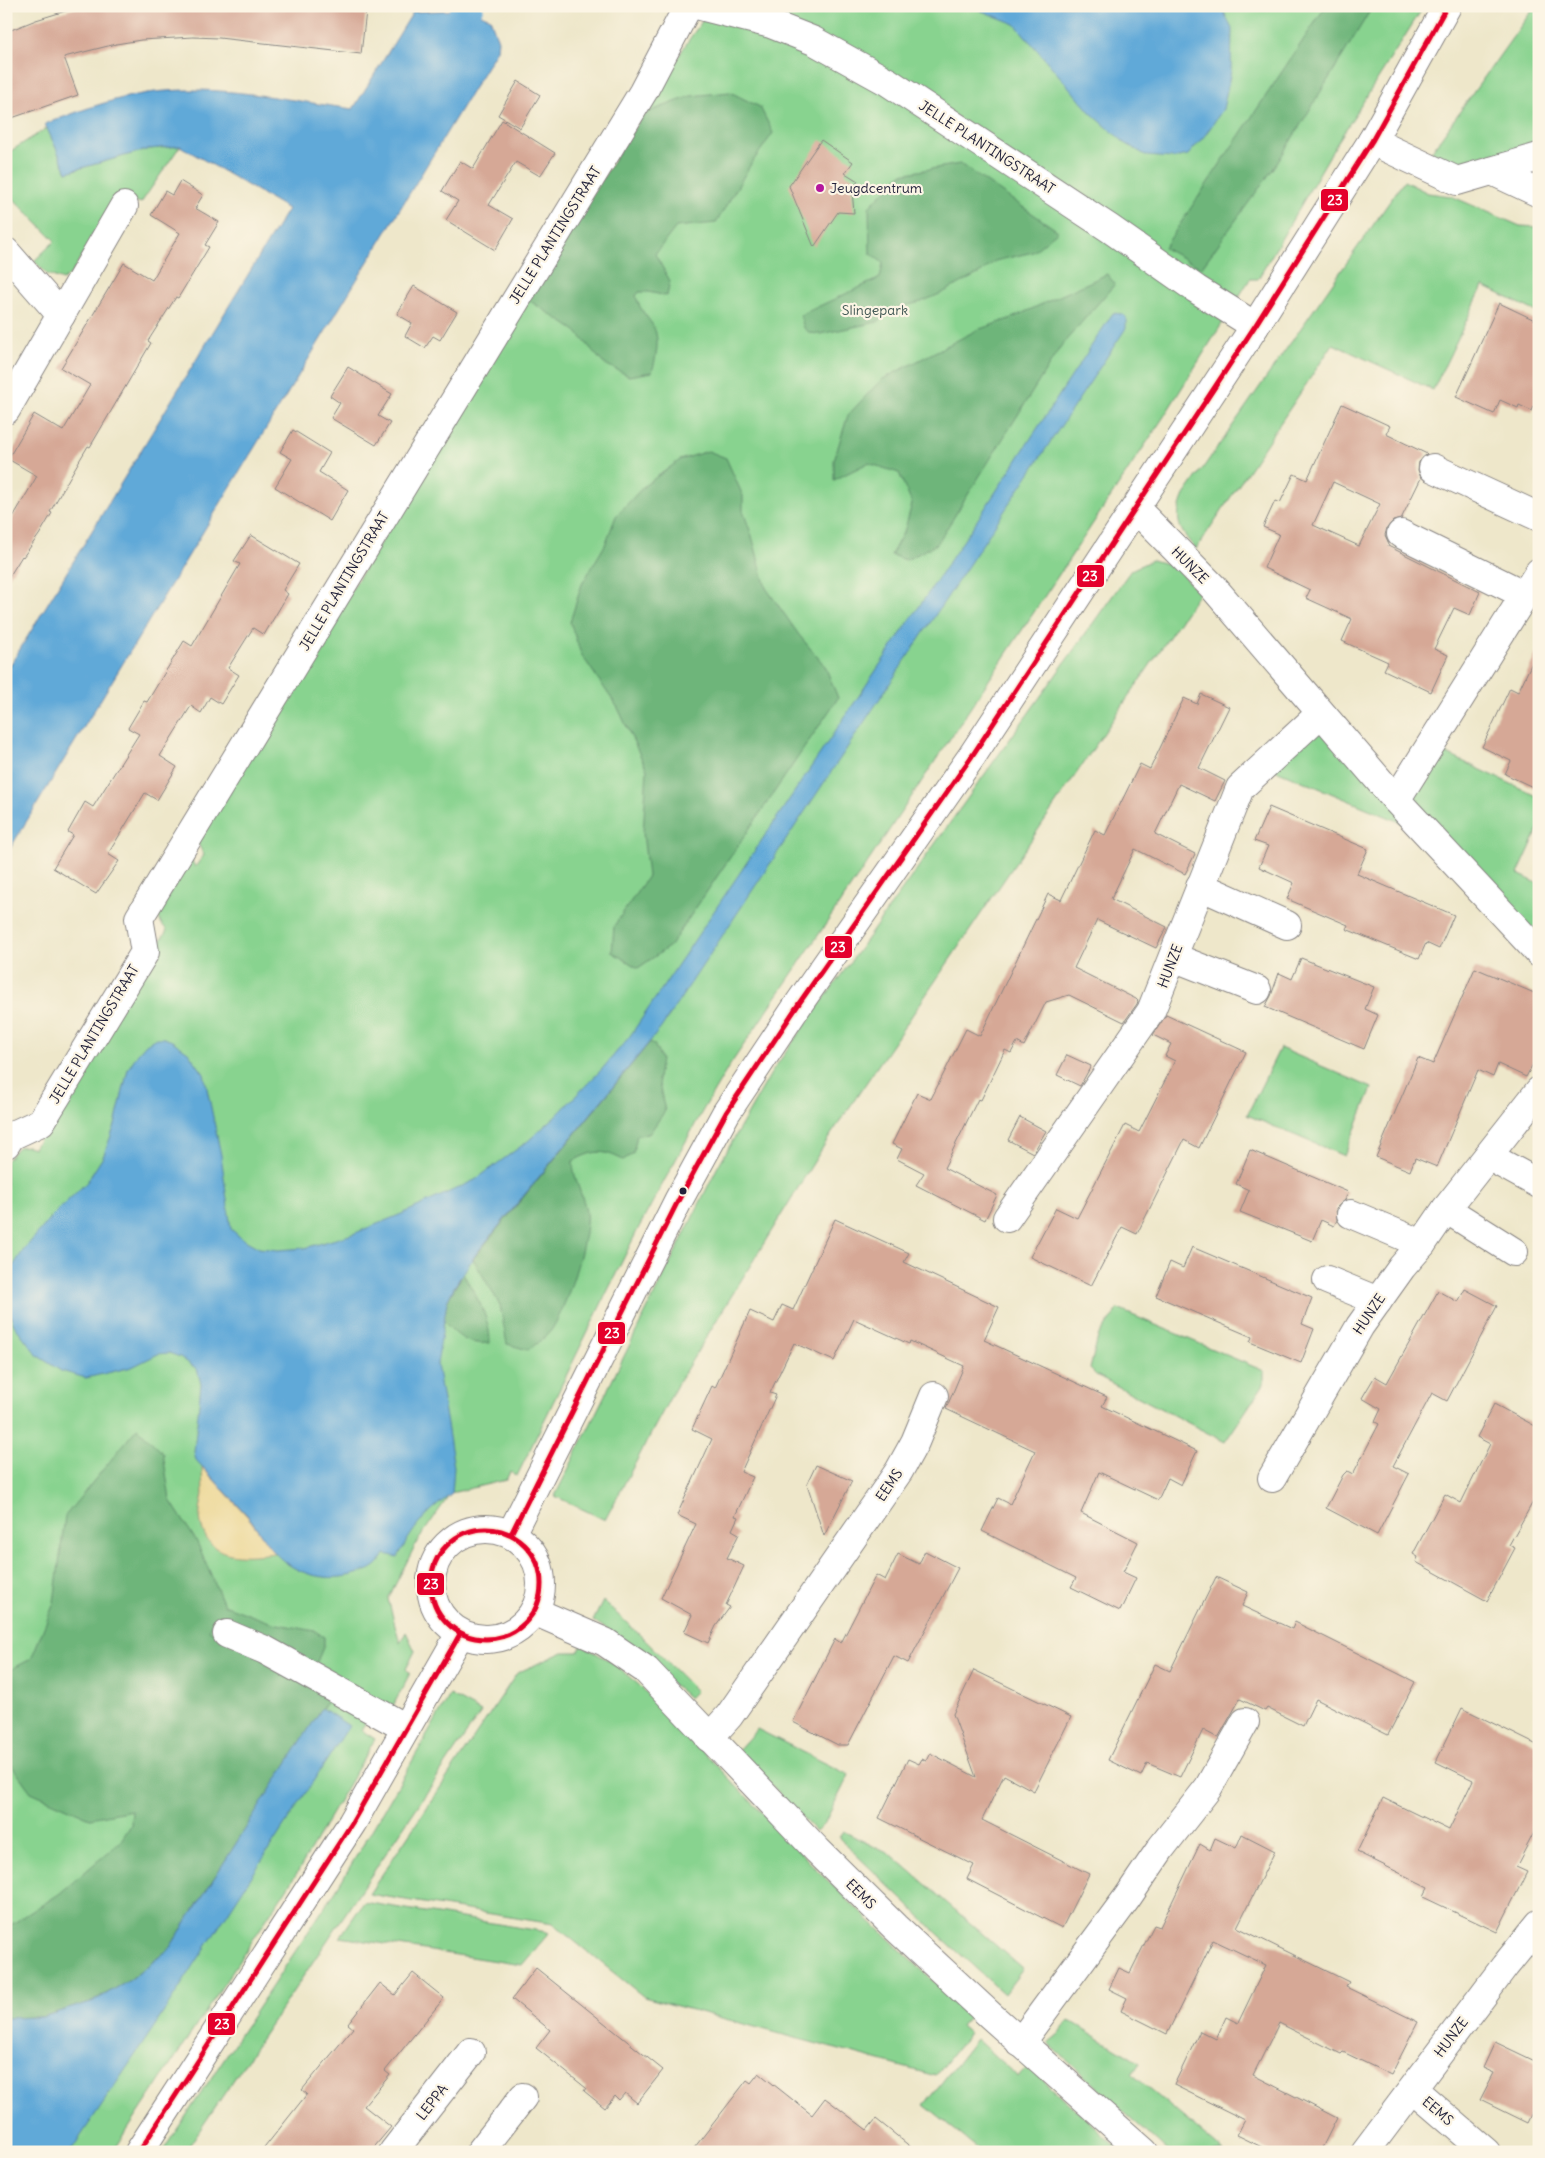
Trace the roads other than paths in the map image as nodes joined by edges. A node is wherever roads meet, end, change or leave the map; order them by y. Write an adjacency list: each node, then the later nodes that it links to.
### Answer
1 (688, 6): 27 (street, JELLE PLANTINGSTRAAT)
2 (700, 6): 11 (street, JELLE PLANTINGSTRAAT)
3 (1447, 6): 4 (street)
4 (1372, 141): 6 (street); 11 (street)
5 (1535, 160): 6 (street)
6 (1492, 170): 7 (street)
7 (1539, 193)
8 (124, 206): 10 (street)
9 (6, 252): 10 (street)
10 (61, 315): 12 (street)
11 (1255, 326): 14 (street)
12 (6, 410)
13 (1433, 468): 15 (street)
14 (1136, 509): 19 (street, HUNZE); 39 (street)
15 (1539, 517)
16 (1401, 534): 18 (street)
17 (1539, 572): 18 (street)
18 (1525, 595): 20 (street)
19 (1320, 714): 20 (street, HUNZE); 21 (street, HUNZE)
20 (1396, 800): 23 (street, HUNZE)
21 (1200, 886): 22 (street); 24 (street, HUNZE)
22 (1287, 924)
23 (1539, 953)
24 (1173, 957): 25 (street); 32 (street, HUNZE)
25 (1257, 990)
26 (1539, 1091): 28 (street, HUNZE)
27 (6, 1144)
28 (1488, 1156): 29 (street); 30 (street, HUNZE)
29 (1539, 1184)
30 (1446, 1209): 33 (street, HUNZE); 34 (street)
31 (1351, 1214): 33 (street)
32 (1007, 1218)
33 (1422, 1244): 36 (street, HUNZE)
34 (1514, 1252)
35 (1328, 1280): 36 (street)
36 (1378, 1300): 38 (street, HUNZE)
37 (934, 1396): 45 (street, EEMS)
38 (1272, 1478)
39 (511, 1534): 40 (street); 42 (street)
40 (536, 1612): 42 (street); 45 (street, EEMS)
41 (228, 1634): 44 (street)
42 (460, 1634): 44 (street)
43 (1245, 1722): 47 (street)
44 (406, 1728): 51 (street)
45 (709, 1738): 47 (street, EEMS)
46 (1539, 1924): 49 (street, HUNZE)
47 (1020, 2043): 54 (street, EEMS)
48 (471, 2052): 52 (street, LEPPA)
49 (1413, 2089): 55 (street, HUNZE); 56 (street, EEMS)
50 (523, 2097): 53 (street)
51 (138, 2152)
52 (393, 2152)
53 (480, 2152)
54 (1144, 2152)
55 (1366, 2152)
56 (1486, 2152)

